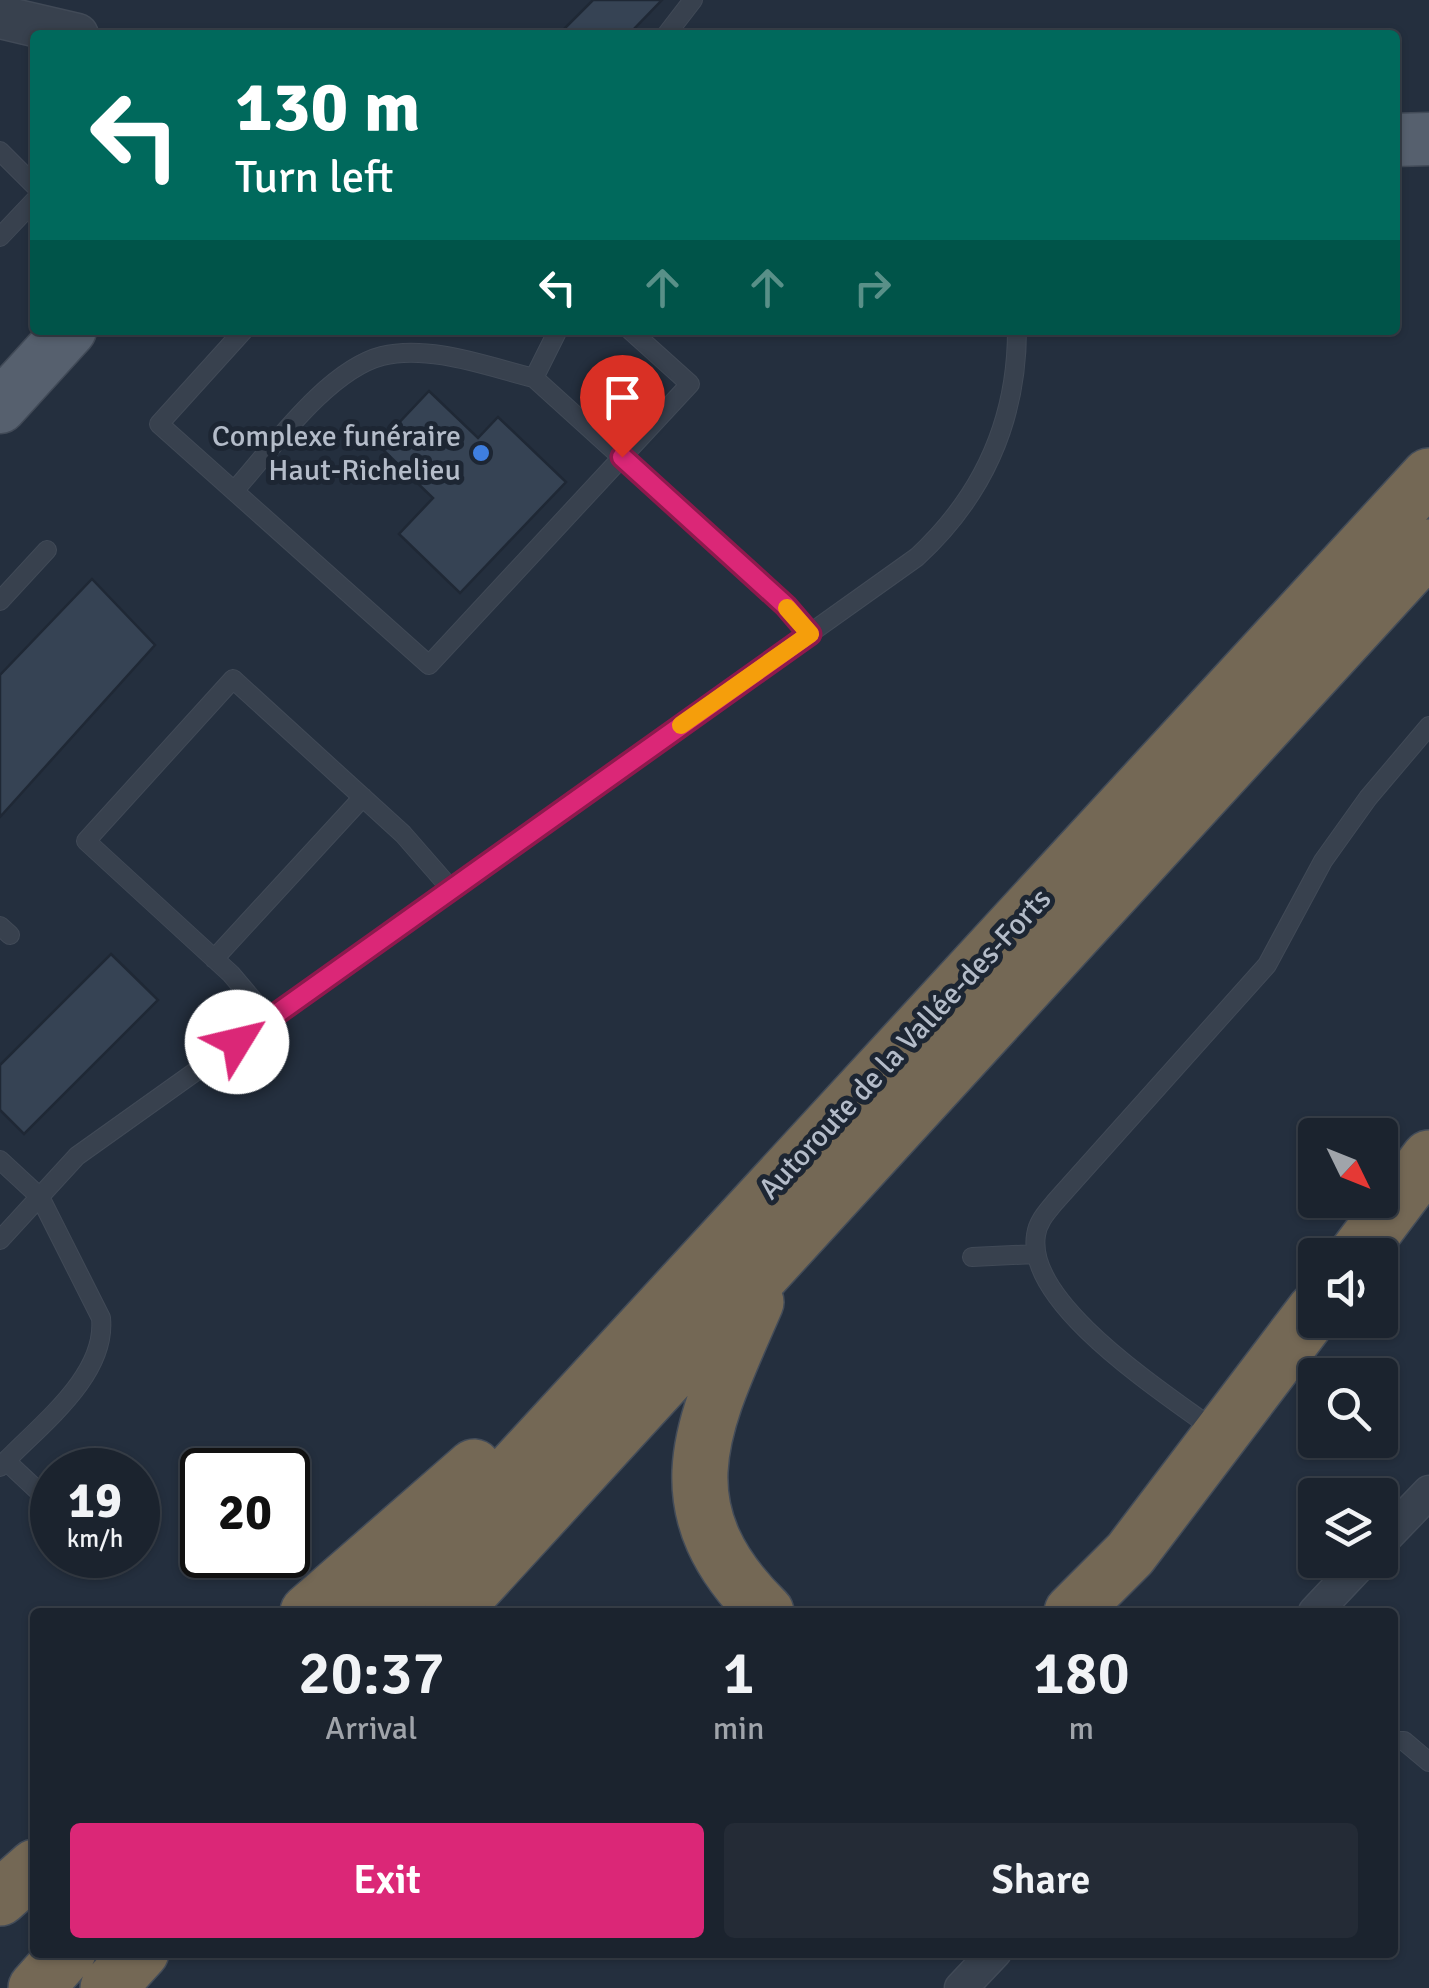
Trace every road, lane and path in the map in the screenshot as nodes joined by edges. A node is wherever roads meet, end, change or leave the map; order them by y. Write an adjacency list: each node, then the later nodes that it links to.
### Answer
1 (693, 0): 4 (lane)
2 (0, 17): 3 (street)
3 (56, 30)
4 (670, 30)
5 (1400, 140): 6 (main road)
6 (1429, 140)
7 (0, 151): 8 (lane)
8 (30, 181)
9 (30, 205): 10 (lane)
10 (0, 237)
11 (65, 335): 17 (main road)
12 (240, 335): 20 (lane)
13 (556, 335): 16 (lane)
14 (636, 335): 18 (lane)
15 (1017, 335): 24 (lane)
16 (534, 378): 18 (lane); 20 (lane)
17 (0, 407)
18 (622, 457): 20 (lane); 24 (lane)
19 (1429, 476): 38 (highway, Autoroute de la Vallée-des-Forts)
20 (234, 491)
21 (1429, 547): 37 (highway, Autoroute de la Vallée-des-Forts)
22 (47, 550): 23 (lane)
23 (0, 601)
24 (810, 634): 27 (lane)
25 (1429, 726): 35 (lane)
26 (363, 798): 27 (lane); 28 (lane); 28 (lane)
27 (451, 889): 29 (lane)
28 (214, 959): 29 (lane)
29 (269, 1019): 32 (lane)
30 (1429, 1158): 33 (highway)
31 (0, 1160): 32 (lane)
32 (40, 1197): 34 (lane); 41 (lane)
33 (1369, 1238)
34 (0, 1240)
35 (1036, 1254): 36 (lane); 40 (lane)
36 (972, 1257)
37 (772, 1263): 48 (highway, Autoroute de la Vallée-des-Forts); 49 (highway)
38 (687, 1280): 46 (highway); 47 (highway, Autoroute de la Vallée-des-Forts)
39 (1298, 1333): 40 (highway)
40 (1222, 1435): 50 (highway)
41 (3, 1464): 42 (lane)
42 (30, 1486)
43 (1429, 1492): 44 (street)
44 (1398, 1525)
45 (1347, 1578): 51 (street)
46 (313, 1608)
47 (386, 1608)
48 (456, 1608)
49 (763, 1608)
50 (1076, 1608)
51 (1319, 1608)
52 (1398, 1740): 53 (lane)
53 (1429, 1762)
54 (30, 1871): 55 (highway)
55 (0, 1898)
56 (63, 1958): 59 (highway)
57 (136, 1958): 60 (highway)
58 (988, 1958): 61 (street)
59 (36, 1988)
60 (108, 1988)
61 (961, 1988)

